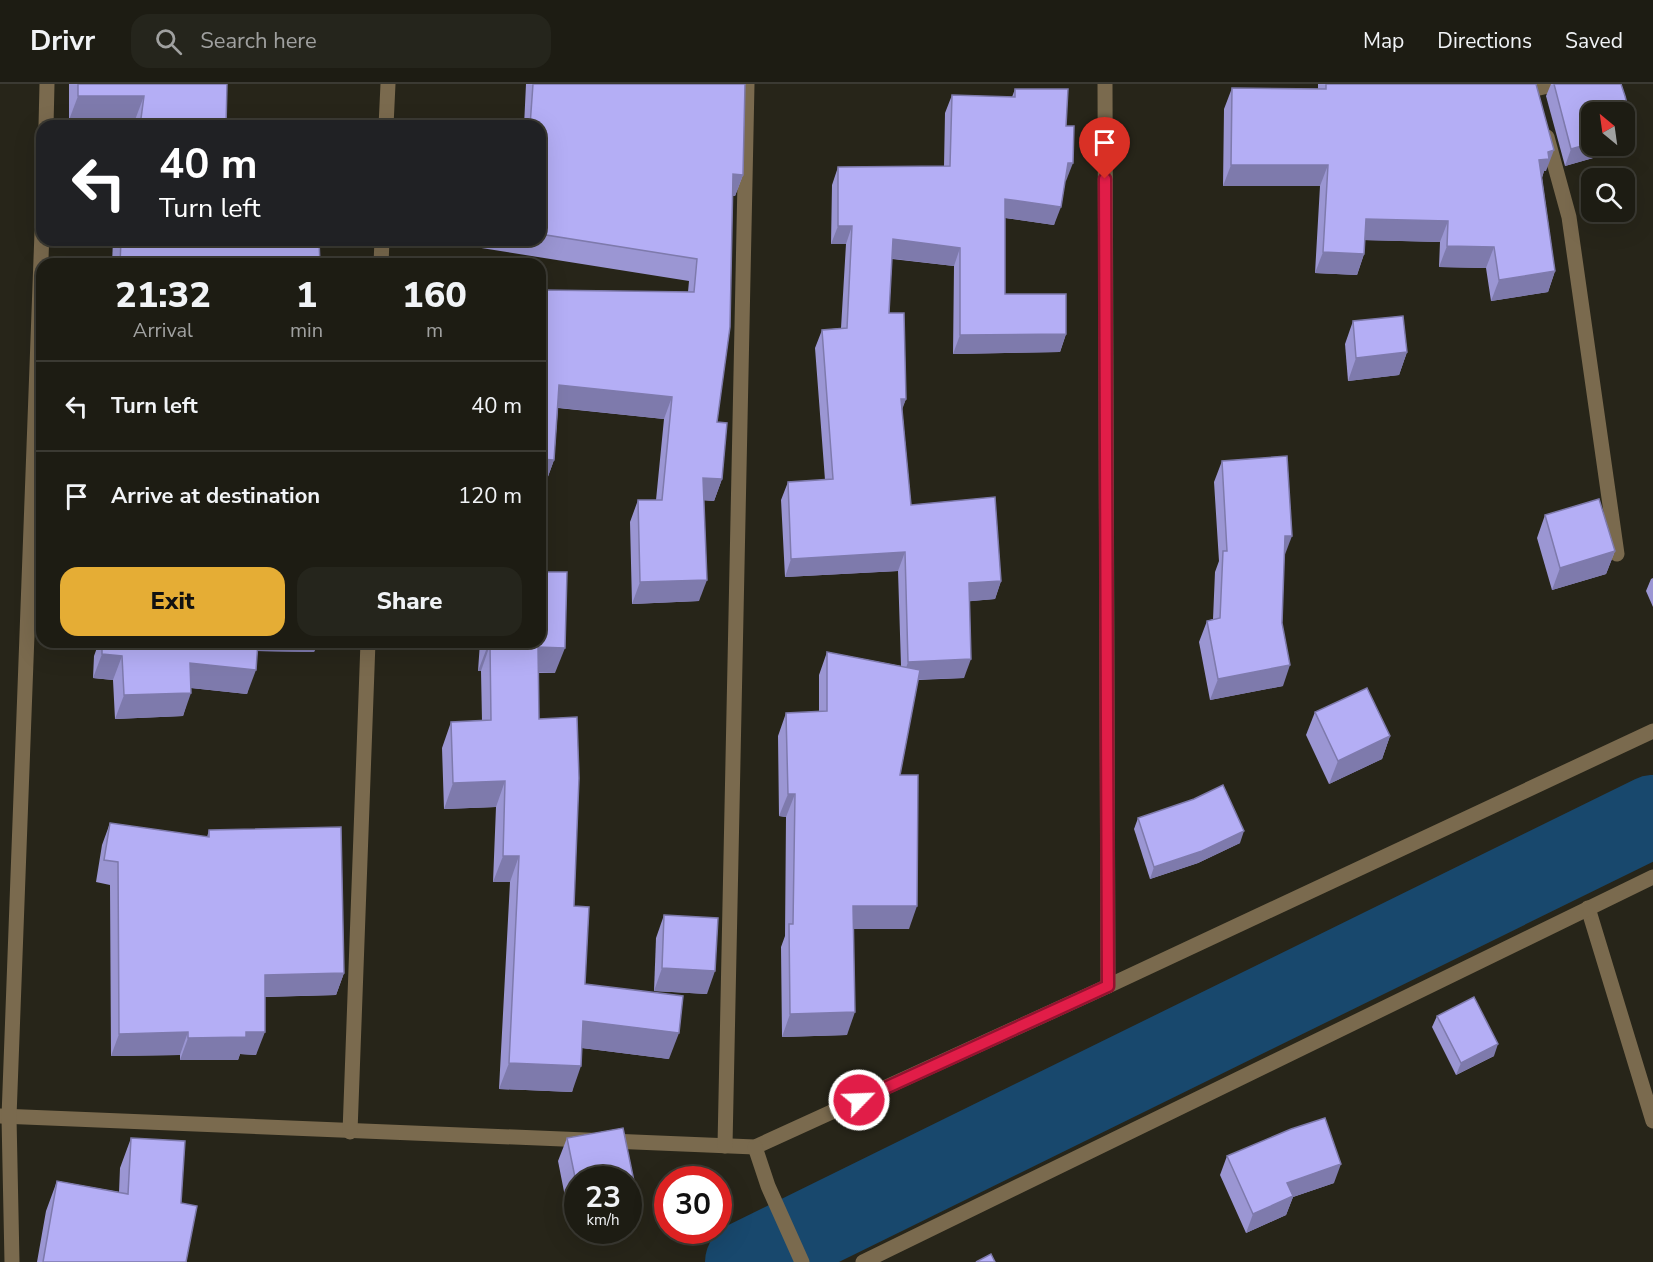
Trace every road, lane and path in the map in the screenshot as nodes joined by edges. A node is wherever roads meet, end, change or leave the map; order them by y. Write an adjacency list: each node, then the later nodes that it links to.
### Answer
1 (47, 84): 7 (street)
2 (388, 84): 8 (street)
3 (747, 84): 20 (street)
4 (1105, 84): 16 (street)
5 (1557, 84): 6 (street)
6 (1535, 91)
7 (46, 120)
8 (387, 120)
9 (1544, 124): 11 (street)
10 (36, 376): 17 (street)
11 (1617, 554)
12 (368, 648): 19 (street)
13 (1653, 731): 16 (street)
14 (1653, 877): 15 (street)
15 (1588, 908): 18 (street); 22 (street)
16 (1108, 986): 21 (street)
17 (5, 1117): 19 (street); 23 (street)
18 (1653, 1121)
19 (350, 1132): 20 (street)
20 (725, 1146): 21 (street)
21 (755, 1147): 24 (street)
22 (873, 1260)
23 (12, 1262)
24 (802, 1262)

